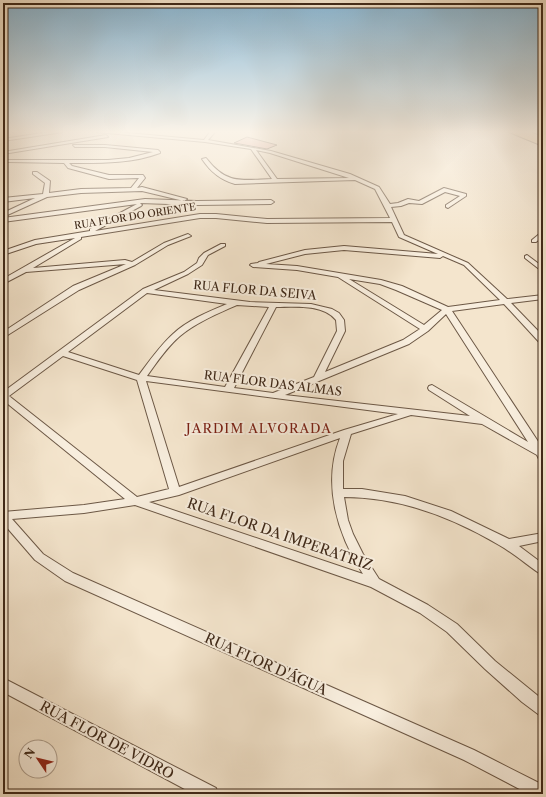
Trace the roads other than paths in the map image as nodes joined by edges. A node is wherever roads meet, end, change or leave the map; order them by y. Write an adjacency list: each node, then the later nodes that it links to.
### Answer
1 (78, 169): 8 (street)
2 (213, 169): 7 (street)
3 (267, 169): 7 (street)
4 (326, 169): 6 (street)
5 (35, 173): 9 (street)
6 (360, 179): 7 (street); 14 (street)
7 (275, 180)
8 (133, 189): 9 (street); 13 (street)
9 (46, 195): 10 (street); 16 (street)
10 (3, 200)
11 (145, 201): 13 (street); 17 (street); 20 (street)
12 (271, 202): 13 (street)
13 (197, 203)
14 (388, 206): 15 (street); 18 (street)
15 (448, 206)
16 (3, 215)
17 (3, 220)
18 (393, 220): 20 (street, RUA FLOR DO ORIENTE); 25 (street)
19 (543, 233): 22 (street)
20 (85, 234): 24 (street, RUA FLOR DO ORIENTE); 28 (street)
21 (188, 236): 27 (street)
22 (534, 241)
23 (223, 245): 32 (street)
24 (3, 253)
25 (451, 256): 30 (street); 34 (street)
26 (527, 257): 29 (street)
27 (133, 264): 28 (street); 39 (street)
28 (24, 270): 31 (street)
29 (543, 270)
30 (336, 274): 37 (street); 38 (street)
31 (3, 282)
32 (146, 291): 35 (street, RUA FLOR DA SEIVA); 41 (street)
33 (543, 297): 34 (street)
34 (505, 301): 37 (street); 40 (street)
35 (234, 303): 36 (street, RUA FLOR DA SEIVA); 42 (street)
36 (273, 306): 43 (street, RUA FLOR DA SEIVA); 45 (street)
37 (447, 309): 38 (street); 51 (street)
38 (425, 329): 43 (street)
39 (3, 336)
40 (543, 341)
41 (62, 353): 42 (street, RUA FLOR DAS ALMAS); 46 (street)
42 (141, 378): 45 (street, RUA FLOR DAS ALMAS); 52 (street)
43 (317, 378): 47 (street)
44 (432, 388): 49 (street)
45 (228, 390): 47 (street, RUA FLOR DAS ALMAS)
46 (3, 396): 54 (street, RUA FLOR DA IMPERATRIZ)
47 (273, 396): 48 (street, RUA FLOR DAS ALMAS)
48 (410, 413): 49 (street, RUA FLOR DAS ALMAS); 50 (street)
49 (484, 421): 51 (street)
50 (347, 432): 52 (street); 53 (street)
51 (542, 455)
52 (175, 492): 54 (street)
53 (338, 493): 57 (street); 59 (street)
54 (135, 501): 55 (street); 59 (street, RUA FLOR DA IMPERATRIZ)
55 (3, 516): 62 (street, RUA FLOR D'ÁGUA)
56 (543, 537): 57 (street)
57 (507, 544): 58 (street)
58 (543, 570)
59 (375, 582): 61 (street, RUA FLOR DA IMPERATRIZ)
60 (3, 685): 63 (street, RUA FLOR DE VIDRO)
61 (543, 709)
62 (543, 793)
63 (210, 794)

